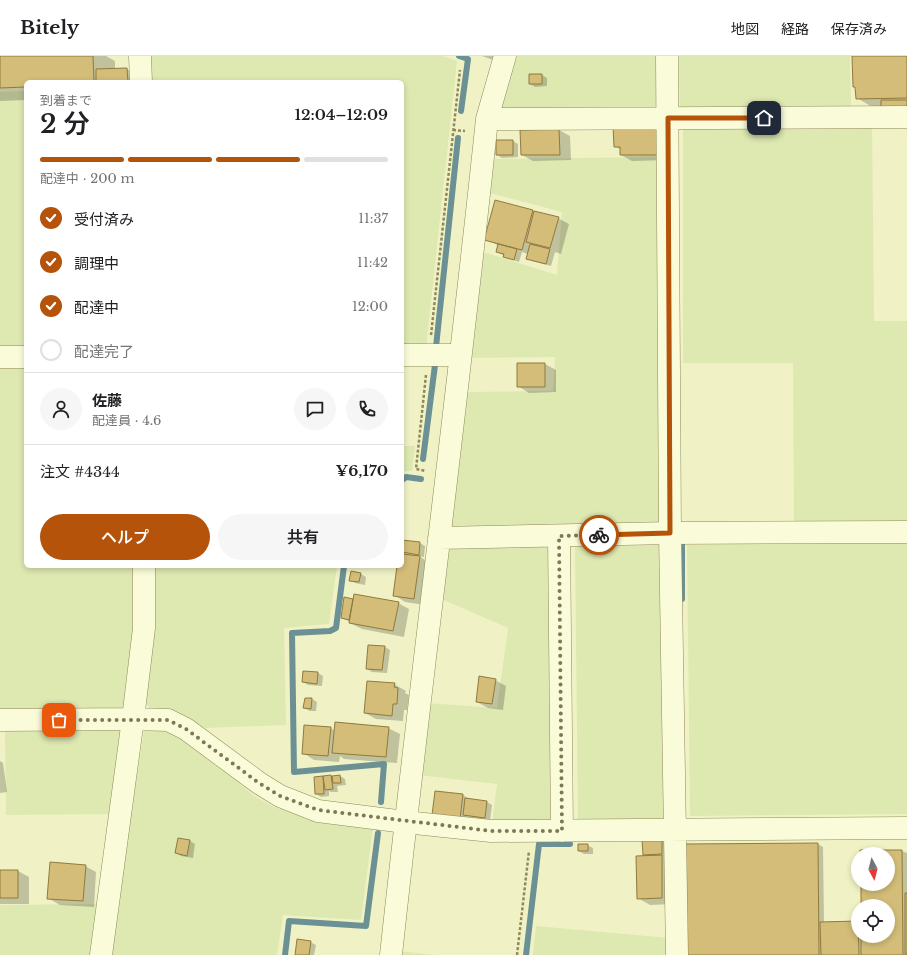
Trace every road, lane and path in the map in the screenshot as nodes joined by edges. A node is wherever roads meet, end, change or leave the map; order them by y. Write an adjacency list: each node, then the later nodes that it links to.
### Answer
1 (140, 56): 5 (street)
2 (505, 56): 8 (street)
3 (667, 56): 7 (street)
4 (460, 70): 10 (path)
5 (141, 80)
6 (907, 117): 7 (street)
7 (668, 118): 8 (street); 16 (street)
8 (487, 119): 11 (street)
9 (404, 355): 10 (street)
10 (428, 355): 11 (street); 14 (path)
11 (460, 355): 14 (street)
12 (24, 356): 13 (street)
13 (0, 357)
14 (446, 476): 18 (street)
15 (907, 532): 16 (street)
16 (670, 533): 17 (street); 24 (street)
17 (559, 536): 18 (street); 26 (street)
18 (439, 538): 22 (street)
19 (144, 568): 20 (street)
20 (133, 719): 21 (street); 22 (street); 27 (street)
21 (0, 720)
22 (405, 822): 25 (street); 28 (street)
23 (907, 828): 24 (street)
24 (676, 830): 26 (street); 30 (street)
25 (531, 831): 26 (street); 29 (path)
26 (562, 831)
27 (101, 955)
28 (391, 955)
29 (517, 955)
30 (677, 955)

